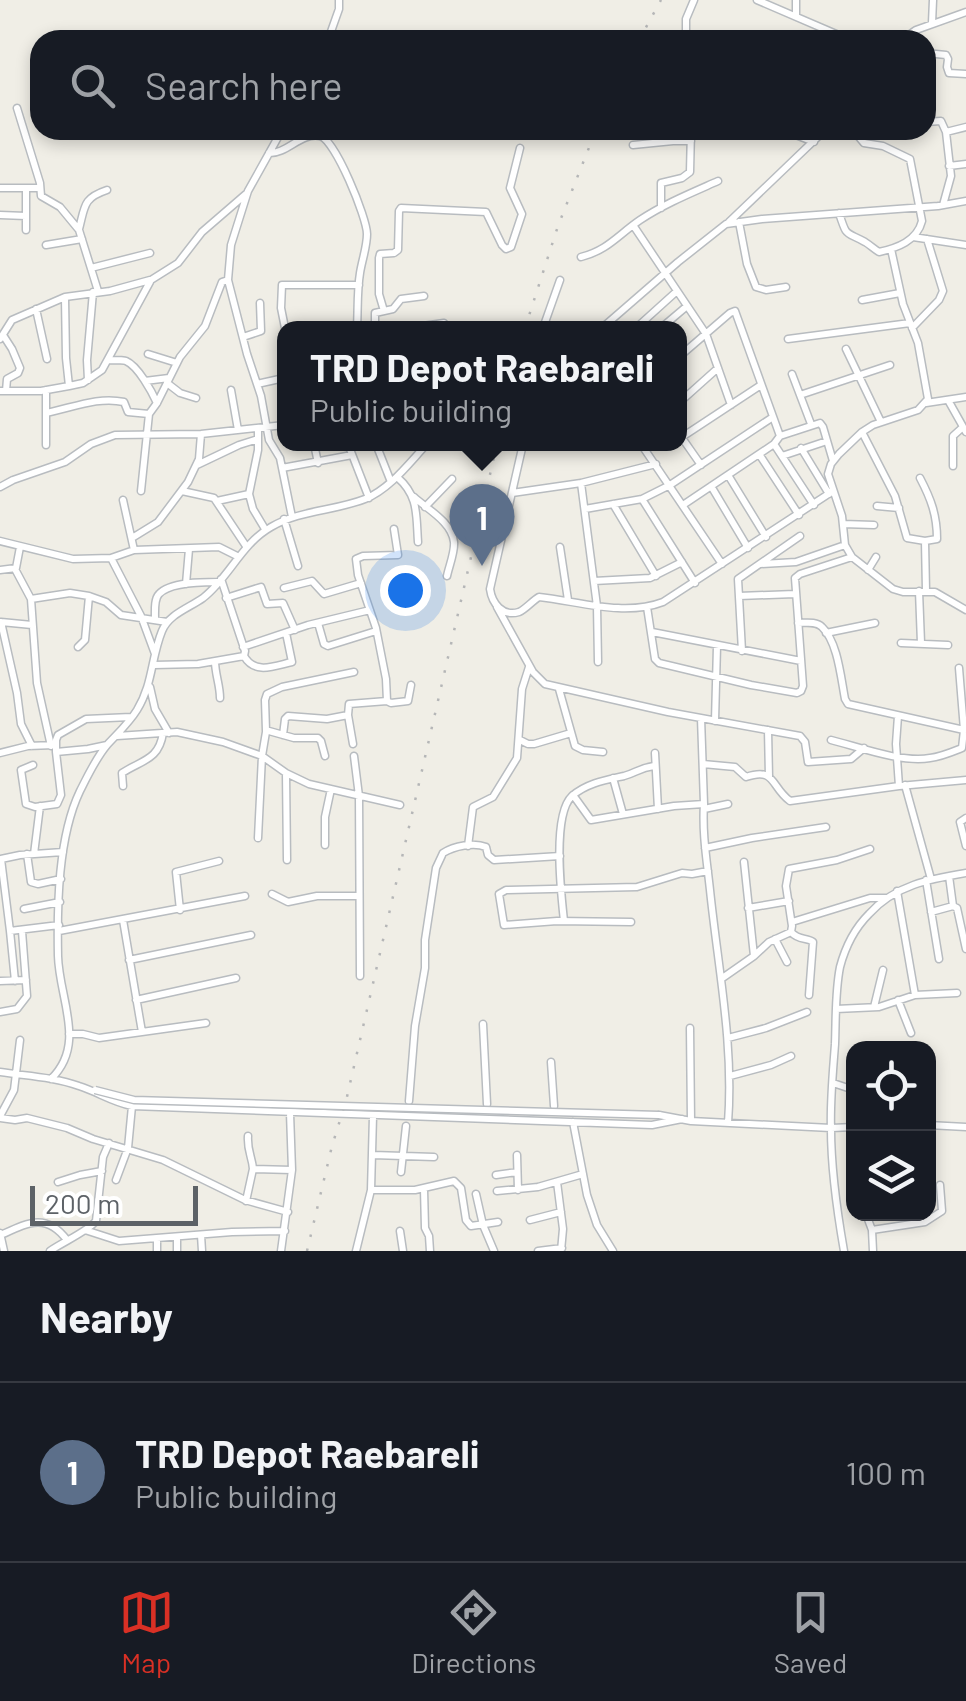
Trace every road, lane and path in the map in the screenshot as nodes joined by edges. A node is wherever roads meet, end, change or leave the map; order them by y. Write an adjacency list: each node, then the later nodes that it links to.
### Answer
1 (339, 0): 9 (street)
2 (694, 0): 10 (street)
3 (756, 0): 7 (street)
4 (796, 0): 7 (street)
5 (933, 0): 8 (street)
6 (966, 12): 8 (street)
7 (796, 15): 11 (street)
8 (932, 23): 12 (street)
9 (331, 30)
10 (686, 30)
11 (828, 30)
12 (917, 30)
13 (936, 54): 14 (street)
14 (966, 74)
15 (17, 108): 34 (street)
16 (936, 121): 18 (street)
17 (966, 127): 18 (street)
18 (946, 132): 30 (street)
19 (276, 140): 28 (street)
20 (300, 140): 28 (street)
21 (326, 140): 62 (street)
22 (809, 140): 25 (street)
23 (861, 140): 39 (street)
24 (692, 141): 26 (street); 40 (street)
25 (814, 142): 45 (street)
26 (633, 145)
27 (520, 148): 73 (street)
28 (269, 152): 36 (street)
29 (966, 164): 30 (street)
30 (950, 166): 38 (street)
31 (718, 182): 40 (street)
32 (0, 188): 33 (street)
33 (26, 188): 34 (street); 43 (street)
34 (40, 188): 48 (street)
35 (106, 190): 48 (street)
36 (248, 191): 59 (street); 60 (street)
37 (966, 201): 38 (street)
38 (943, 205): 39 (street)
39 (919, 207): 41 (street); 49 (street)
40 (661, 208): 46 (street)
41 (839, 213): 44 (street); 54 (street)
42 (0, 215): 43 (street)
43 (26, 216): 47 (street)
44 (740, 222): 45 (street); 63 (street)
45 (726, 224): 58 (street)
46 (634, 225): 56 (street); 58 (street)
47 (26, 230)
48 (79, 230): 50 (street)
49 (913, 237): 51 (street); 54 (street)
50 (82, 239): 52 (street); 57 (street)
51 (927, 239): 53 (street); 81 (street)
52 (46, 245)
53 (966, 245)
54 (891, 249): 66 (street)
55 (150, 253): 57 (street)
56 (581, 257)
57 (90, 268): 65 (street)
58 (666, 273): 64 (street); 78 (street)
59 (152, 280): 65 (street); 90 (street)
60 (228, 280): 84 (street); 91 (street)
61 (560, 280): 77 (street)
62 (359, 285): 74 (street); 75 (street)
63 (786, 287)
64 (677, 291): 71 (street); 79 (street)
65 (96, 292): 68 (street); 96 (street)
66 (900, 293): 69 (street); 81 (street)
67 (424, 296): 73 (street)
68 (65, 297): 72 (street); 102 (street)
69 (862, 300)
70 (260, 303): 84 (street)
71 (687, 306): 80 (street); 82 (street)
72 (36, 309): 83 (street); 89 (street)
73 (384, 311): 76 (street)
74 (284, 321)
75 (357, 321)
76 (374, 321)
77 (545, 321)
78 (610, 321)
79 (644, 321)
80 (669, 321)
81 (911, 326): 85 (street); 112 (street)
82 (706, 334): 86 (street); 93 (street); 101 (street)
83 (2, 337): 105 (street)
84 (242, 337): 100 (street)
85 (788, 339)
86 (687, 350)
87 (846, 350): 95 (street)
88 (148, 354): 91 (street)
89 (47, 359)
90 (109, 360): 96 (street); 99 (street)
91 (177, 363): 97 (street)
92 (890, 365): 95 (street)
93 (718, 368): 106 (street); 113 (street)
94 (792, 374): 107 (street)
95 (858, 376): 107 (street); 117 (street)
96 (88, 380): 102 (street)
97 (168, 380): 99 (street); 109 (street); 111 (street)
98 (277, 380): 100 (street)
99 (145, 381): 111 (street)
100 (257, 384): 120 (street)
101 (761, 385): 113 (street); 116 (street)
102 (69, 386): 103 (street)
103 (46, 390): 105 (street); 114 (street)
104 (231, 390): 122 (street)
105 (3, 391)
106 (687, 396)
107 (800, 396): 118 (street)
108 (966, 397): 110 (street)
109 (196, 398)
110 (948, 400): 112 (street); 121 (street)
111 (157, 403): 115 (street)
112 (926, 403): 117 (street)
113 (731, 405): 123 (street)
114 (46, 413): 115 (street); 130 (street)
115 (149, 414): 125 (street)
116 (773, 418): 128 (street); 146 (street)
117 (880, 422): 124 (street)
118 (810, 424): 128 (street); 129 (street)
119 (277, 426): 120 (street)
120 (262, 427): 122 (street); 127 (street); 148 (street)
121 (965, 429): 147 (street)
122 (238, 430): 126 (street)
123 (687, 432)
124 (862, 432): 142 (street); 174 (street)
125 (145, 434): 126 (street); 156 (street); 158 (street)
126 (201, 434): 145 (street)
127 (258, 439): 145 (street); 162 (street)
128 (777, 440): 139 (street); 141 (street)
129 (827, 441): 132 (street); 142 (street)
130 (46, 445)
131 (687, 445): 146 (street)
132 (801, 448): 141 (street); 161 (street)
133 (315, 451): 143 (street)
134 (351, 451): 140 (street)
135 (380, 451): 151 (street)
136 (420, 451): 151 (street)
137 (521, 451): 160 (street)
138 (647, 451): 144 (street)
139 (760, 454): 149 (street); 165 (street)
140 (352, 455): 143 (street); 164 (street)
141 (782, 456): 157 (street)
142 (833, 461): 161 (street)
143 (318, 463): 148 (street)
144 (656, 464): 153 (street); 154 (street)
145 (197, 465): 159 (street)
146 (701, 465): 154 (street)
147 (953, 466)
148 (282, 468): 177 (street)
149 (728, 475): 155 (street); 182 (street)
150 (920, 478): 186 (street)
151 (394, 479): 163 (street); 164 (street)
152 (452, 479): 173 (street)
153 (582, 483): 160 (street); 175 (street)
154 (670, 485): 166 (street); 170 (street)
155 (711, 486): 170 (street); 192 (street)
156 (0, 487)
157 (803, 488): 165 (street); 171 (street)
158 (140, 490)
159 (182, 491): 168 (street); 184 (street)
160 (512, 492): 221 (street)
161 (830, 493): 171 (street); 178 (street)
162 (249, 494): 168 (street); 181 (street)
163 (414, 497): 173 (street); 187 (street)
164 (369, 498): 177 (street)
165 (788, 498): 176 (street)
166 (642, 499): 169 (street); 199 (street)
167 (123, 500): 184 (street)
168 (217, 501): 189 (street)
169 (613, 504): 175 (street); 207 (street)
170 (683, 505): 200 (street)
171 (814, 505): 176 (street)
172 (877, 506): 174 (street)
173 (425, 507): 206 (street)
174 (899, 508): 186 (street)
175 (585, 509): 209 (street)
176 (799, 514): 182 (street)
177 (288, 518): 181 (street); 202 (street)
178 (843, 524): 179 (street); 188 (street)
179 (874, 525)
180 (394, 529): 211 (street)
181 (265, 530): 189 (street)
182 (766, 536): 192 (street)
183 (800, 536): 201 (street)
184 (132, 538): 194 (street)
185 (0, 541): 191 (street)
186 (926, 541): 214 (street)
187 (418, 542)
188 (845, 545): 196 (street); 201 (street)
189 (246, 546): 195 (street)
190 (560, 547): 220 (street)
191 (20, 548): 198 (street); 203 (street)
192 (748, 548): 200 (street)
193 (189, 549): 194 (street); 195 (street); 212 (street)
194 (134, 550): 198 (street)
195 (238, 556): 208 (street)
196 (852, 557): 205 (street); 215 (street)
197 (876, 557): 205 (street)
198 (111, 558): 226 (street)
199 (682, 562): 207 (street); 210 (street)
200 (722, 564): 210 (street)
201 (760, 564): 217 (street)
202 (298, 566)
203 (15, 569): 204 (street); 219 (street)
204 (0, 570)
205 (868, 570): 214 (street)
206 (447, 576)
207 (656, 576): 209 (street)
208 (219, 580): 212 (street); 218 (street); 229 (street)
209 (594, 581): 222 (street)
210 (695, 582): 223 (street)
211 (361, 583): 213 (street); 224 (street)
212 (186, 584): 227 (street)
213 (284, 588)
214 (922, 591): 225 (street); 241 (street)
215 (795, 594): 217 (street); 231 (street)
216 (89, 596): 219 (street); 226 (street); 244 (street)
217 (739, 596): 245 (street)
218 (226, 598): 234 (street); 246 (street)
219 (30, 599): 233 (street)
220 (568, 601): 221 (street); 222 (street)
221 (496, 606): 251 (street)
222 (597, 606): 223 (street); 250 (street)
223 (646, 607): 236 (street)
224 (370, 610): 230 (street); 235 (street)
225 (966, 610)
226 (141, 616): 227 (street); 247 (street)
227 (155, 618): 229 (street)
228 (0, 622): 233 (street); 239 (street)
229 (167, 622): 247 (street)
230 (318, 623): 234 (street); 235 (street)
231 (798, 623): 238 (street); 249 (street)
232 (875, 623): 238 (street)
233 (32, 626): 277 (street)
234 (295, 630): 237 (street)
235 (376, 631): 259 (street)
236 (650, 632): 243 (street); 254 (street)
237 (286, 633): 246 (street); 246 (street)
238 (826, 633): 261 (street)
239 (2, 636): 276 (street)
240 (901, 643): 241 (street)
241 (921, 643): 242 (street)
242 (948, 645)
243 (717, 646): 245 (street); 254 (street)
244 (78, 647)
245 (742, 651): 249 (street)
246 (244, 652): 248 (street)
247 (155, 660): 248 (street); 255 (street)
248 (214, 660): 258 (street)
249 (801, 661): 254 (street)
250 (598, 662)
251 (529, 666): 257 (street); 272 (street)
252 (959, 668): 266 (street)
253 (354, 672): 267 (street)
254 (716, 677): 264 (street)
255 (149, 685): 262 (street); 268 (street)
256 (411, 685): 259 (street)
257 (559, 688): 263 (street); 269 (street)
258 (220, 698)
259 (387, 701): 260 (street)
260 (348, 715): 271 (street); 274 (street)
261 (898, 716): 266 (street); 285 (street)
262 (132, 717): 270 (street); 277 (street)
263 (701, 718): 264 (street); 287 (street)
264 (715, 721): 265 (street)
265 (768, 730): 278 (street); 290 (street)
266 (964, 730): 285 (street)
267 (266, 732): 271 (street); 282 (street)
268 (166, 733): 270 (street); 282 (street); 293 (street)
269 (570, 733): 272 (street); 279 (street)
270 (115, 736): 275 (street)
271 (282, 736): 283 (street)
272 (520, 740): 308 (street)
273 (831, 740): 278 (street)
274 (353, 744)
275 (108, 745): 277 (street); 312 (street)
276 (32, 746): 277 (street); 280 (street)
277 (54, 748): 300 (street)
278 (864, 748): 285 (street)
279 (603, 752)
280 (0, 753)
281 (654, 753): 288 (street)
282 (262, 756): 289 (street); 306 (street)
283 (325, 756)
284 (354, 756): 297 (street)
285 (896, 756): 294 (street)
286 (33, 764): 300 (street)
287 (703, 764): 290 (street); 301 (street)
288 (654, 766): 291 (street); 302 (street)
289 (286, 774): 295 (street); 316 (street)
290 (770, 777): 294 (street)
291 (613, 778): 296 (street); 303 (street)
292 (966, 780): 294 (street)
293 (123, 786)
294 (902, 786): 323 (street)
295 (332, 789): 297 (street); 307 (street)
296 (573, 795): 303 (street); 314 (street)
297 (358, 796): 299 (street); 328 (street)
298 (728, 804): 301 (street)
299 (400, 805)
300 (40, 806): 313 (street)
301 (704, 807): 302 (street); 310 (street)
302 (658, 810): 303 (street)
303 (623, 814)
304 (966, 818): 309 (street)
305 (826, 826): 310 (street)
306 (258, 838)
307 (325, 844)
308 (468, 846): 314 (street); 385 (street)
309 (966, 846)
310 (706, 848): 319 (street)
311 (870, 849): 330 (street)
312 (63, 852): 313 (street); 322 (street)
313 (31, 854): 315 (street); 322 (street)
314 (560, 856): 324 (street)
315 (1, 859): 343 (street)
316 (286, 860)
317 (219, 861): 335 (street)
318 (744, 862): 333 (street)
319 (708, 871): 324 (street); 355 (street)
320 (966, 874): 321 (street)
321 (949, 876): 323 (street); 332 (street)
322 (62, 879): 331 (street)
323 (928, 880): 325 (street); 336 (street)
324 (562, 888): 338 (street); 338 (street)
325 (897, 891): 329 (street); 361 (street)
326 (272, 894): 328 (street)
327 (245, 896): 335 (street)
328 (359, 896): 353 (street)
329 (887, 898): 340 (street); 365 (street)
330 (789, 901): 333 (street); 340 (street)
331 (60, 902): 334 (street); 341 (street)
332 (953, 906): 336 (street); 347 (street)
333 (748, 908): 348 (street)
334 (24, 909)
335 (180, 910): 337 (street)
336 (931, 912): 349 (street)
337 (123, 920): 341 (street); 350 (street)
338 (564, 921): 339 (street)
339 (631, 922)
340 (792, 922): 344 (street)
341 (59, 928): 342 (street); 373 (street)
342 (22, 930): 343 (street); 357 (street)
343 (10, 931): 356 (street)
344 (791, 932): 346 (street); 360 (street)
345 (252, 935): 350 (street)
346 (774, 939): 348 (street); 351 (street)
347 (966, 949)
348 (754, 956): 355 (street)
349 (939, 959)
350 (130, 960): 362 (street)
351 (786, 962)
352 (884, 970): 364 (street)
353 (360, 976)
354 (236, 978): 362 (street)
355 (722, 979): 374 (street)
356 (15, 980): 357 (street); 358 (street)
357 (26, 980): 366 (street)
358 (0, 981)
359 (957, 993): 361 (street)
360 (809, 995)
361 (915, 995): 363 (street)
362 (136, 1000): 371 (street)
363 (898, 1000): 364 (street); 372 (street)
364 (874, 1007): 365 (street)
365 (836, 1009): 382 (street)
366 (0, 1012)
367 (808, 1012): 374 (street)
368 (206, 1023): 371 (street)
369 (483, 1024): 387 (street)
370 (690, 1028): 393 (street)
371 (142, 1033): 373 (street)
372 (911, 1033)
373 (69, 1034): 381 (street)
374 (728, 1038): 380 (street)
375 (20, 1040): 379 (street)
376 (791, 1056): 380 (street)
377 (551, 1062): 389 (street)
378 (0, 1072): 379 (street)
379 (17, 1075): 381 (street); 386 (street)
380 (730, 1076): 395 (street)
381 (51, 1079): 383 (street)
382 (833, 1083): 384 (street); 400 (street)
383 (80, 1086): 388 (street); 393 (street, bridge)
384 (846, 1087)
385 (409, 1101)
386 (4, 1102): 392 (street)
387 (486, 1104)
388 (132, 1106): 390 (street); 403 (street)
389 (554, 1106)
390 (290, 1113): 391 (street); 409 (street)
391 (373, 1116): 394 (street); 405 (street)
392 (0, 1117): 402 (street)
393 (686, 1120): 394 (street); 395 (street)
394 (573, 1122): 413 (street)
395 (728, 1123): 400 (street)
396 (936, 1125): 399 (street)
397 (406, 1126): 406 (street)
398 (846, 1127): 400 (street)
399 (966, 1127)
400 (831, 1128): 453 (street)
401 (248, 1136): 408 (street)
402 (109, 1143): 403 (street); 410 (street)
403 (128, 1148): 415 (street); 424 (street)
404 (517, 1154): 412 (street)
405 (372, 1155): 406 (street); 420 (street)
406 (404, 1156): 407 (street); 411 (street)
407 (434, 1157)
408 (253, 1170): 409 (street); 424 (street)
409 (292, 1170): 425 (street)
410 (102, 1172): 416 (street); 431 (street)
411 (401, 1172)
412 (517, 1172): 414 (street); 421 (street)
413 (583, 1174): 417 (street); 452 (street)
414 (496, 1175)
415 (116, 1180)
416 (58, 1182)
417 (557, 1182): 421 (street); 426 (street)
418 (940, 1184): 433 (street)
419 (424, 1188): 420 (street); 430 (street); 449 (street)
420 (371, 1190): 447 (street)
421 (518, 1190): 422 (street)
422 (497, 1191)
423 (476, 1194): 430 (street)
424 (246, 1201): 425 (street)
425 (288, 1212): 434 (street)
426 (561, 1212): 427 (street); 440 (street)
427 (530, 1220)
428 (869, 1221): 433 (street)
429 (498, 1222): 430 (street)
430 (483, 1225): 450 (street)
431 (85, 1230): 438 (street); 439 (street)
432 (400, 1230): 448 (street)
433 (872, 1230): 454 (street)
434 (285, 1231): 436 (street); 446 (street)
435 (0, 1233): 439 (street); 441 (street)
436 (201, 1235): 437 (street); 445 (street)
437 (177, 1237): 438 (street); 444 (street)
438 (157, 1238): 443 (street)
439 (67, 1240): 442 (street)
440 (561, 1250): 451 (street)
441 (4, 1251)
442 (50, 1251)
443 (157, 1251)
444 (177, 1251)
445 (202, 1251)
446 (281, 1251)
447 (356, 1251)
448 (402, 1251)
449 (430, 1251)
450 (494, 1251)
451 (538, 1251)
452 (613, 1251)
453 (844, 1251)
454 (873, 1251)

